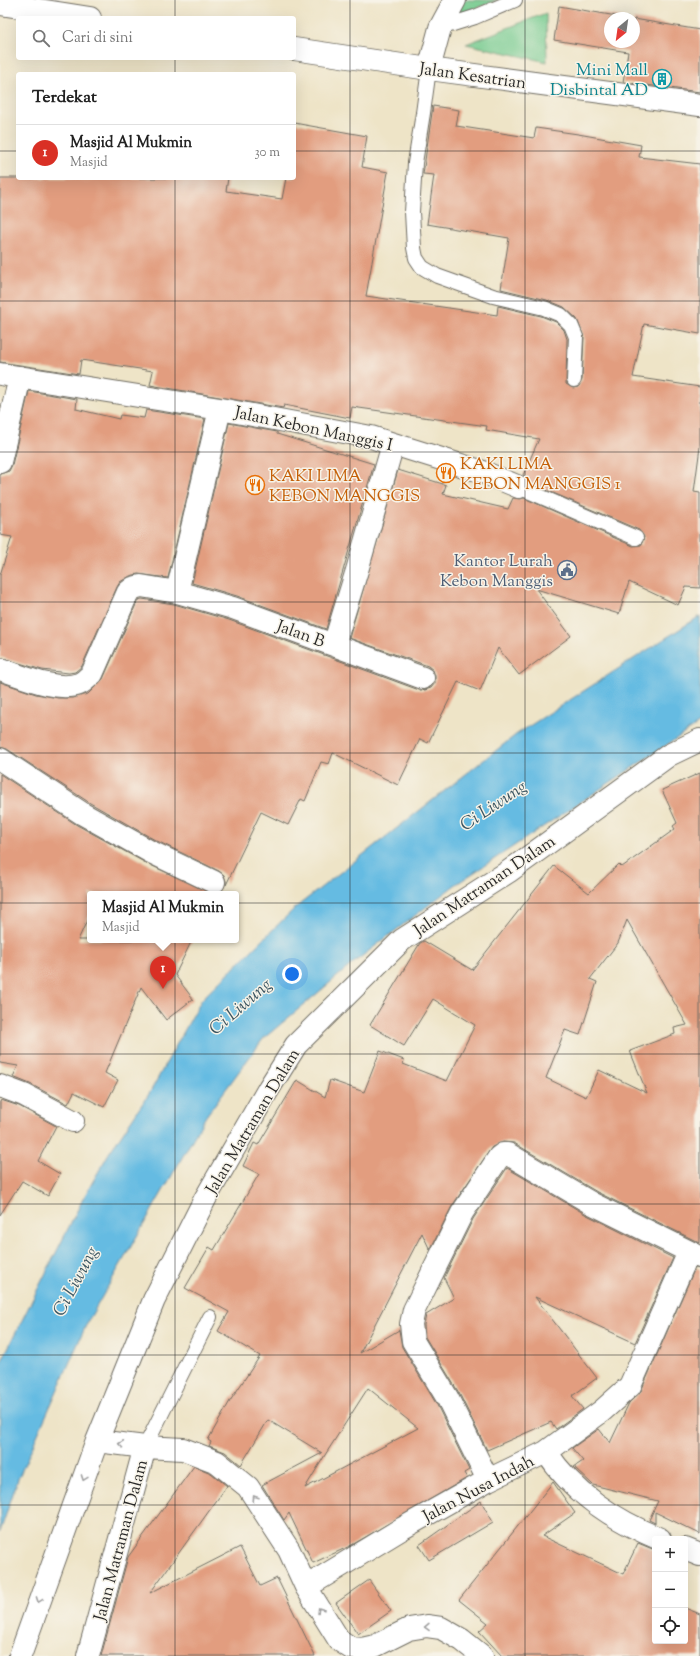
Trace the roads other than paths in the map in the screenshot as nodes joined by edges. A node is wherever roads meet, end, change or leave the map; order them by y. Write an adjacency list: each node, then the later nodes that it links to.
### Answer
1 (455, 0): 5 (street)
2 (515, 0): 5 (lane)
3 (0, 4): 4 (street)
4 (77, 16)
5 (440, 28): 7 (street)
6 (296, 49): 7 (street, Jalan Kesatrian)
7 (428, 70): 8 (street, Jalan Kesatrian); 10 (lane)
8 (700, 106)
9 (10, 376): 11 (street, Jalan Kebon Manggis I); 13 (street)
10 (574, 380)
11 (220, 409): 12 (street, Jalan Kebon Manggis I); 16 (street)
12 (393, 444): 14 (street, Jalan Kebon Manggis I); 17 (street)
13 (0, 462)
14 (519, 487): 15 (lane, Jalan Kebon Manggis I)
15 (636, 538)
16 (177, 592): 17 (street, Jalan B); 18 (street, Jalan B)
17 (334, 645): 19 (street, Jalan B)
18 (0, 669)
19 (423, 678)
20 (700, 740): 27 (street, Jalan Matraman Dalam)
21 (0, 759): 22 (street)
22 (214, 882)
23 (0, 1086): 24 (street)
24 (73, 1121)
25 (694, 1254): 29 (street); 30 (street)
26 (210, 1317): 28 (lane)
27 (97, 1441): 28 (street, Jalan Matraman Dalam, one-way to 27); 36 (street, Jalan Matraman Dalam, one-way to 36)
28 (145, 1447): 34 (street, one-way to 28); 37 (street, Jalan Matraman Dalam)
29 (546, 1452): 30 (street, Jalan Nusa Indah); 31 (street, Jalan Nusa Indah)
30 (488, 1480): 34 (street, Jalan Nusa Indah)
31 (653, 1536)
32 (688, 1550): 33 (street)
33 (700, 1555)
34 (306, 1587): 35 (street, one-way to 34)
35 (344, 1648): 38 (street, one-way to 35)
36 (20, 1656)
37 (88, 1656)
38 (482, 1656)

